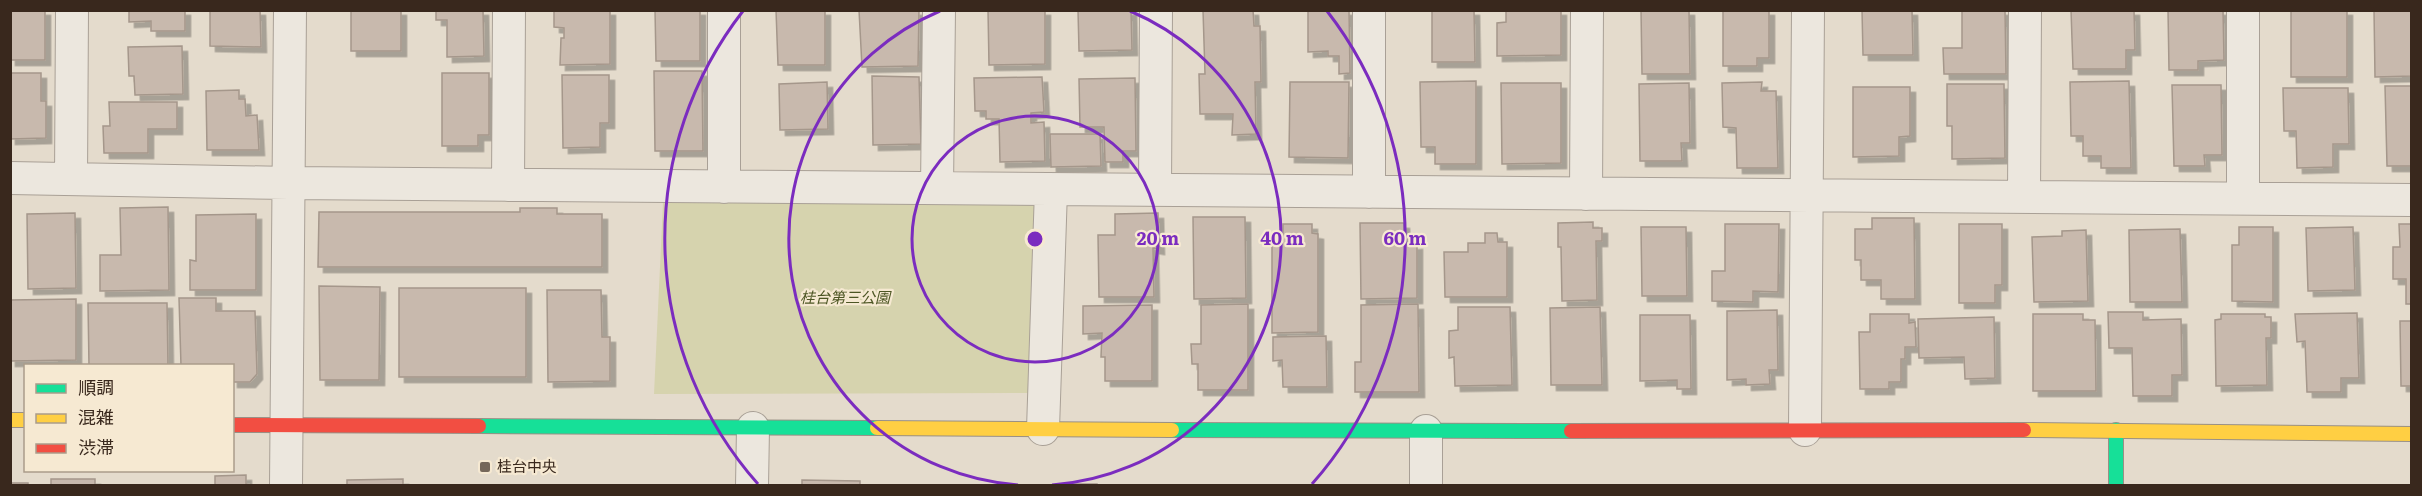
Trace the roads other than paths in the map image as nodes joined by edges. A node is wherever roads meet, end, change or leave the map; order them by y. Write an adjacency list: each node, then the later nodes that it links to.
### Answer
1 (72, 10): 13 (street)
2 (290, 10): 14 (street)
3 (509, 10): 15 (street)
4 (724, 10): 16 (street)
5 (939, 10): 17 (street)
6 (1156, 10): 19 (street)
7 (1369, 10): 20 (street)
8 (1587, 10): 21 (street)
9 (1808, 10): 22 (street)
10 (2025, 10): 23 (street)
11 (2243, 10): 24 (street)
12 (10, 178): 13 (street)
13 (71, 179): 14 (street)
14 (289, 183): 15 (street); 27 (street)
15 (508, 185): 16 (street)
16 (724, 187): 17 (street)
17 (937, 188): 18 (street)
18 (1051, 190): 19 (street); 29 (street)
19 (1155, 190): 20 (street)
20 (1369, 192): 21 (street)
21 (1586, 194): 22 (street)
22 (1807, 195): 23 (street); 30 (street)
23 (2024, 197): 24 (street)
24 (2243, 198): 25 (street)
25 (2412, 200)
26 (234, 425): 27 (street)
27 (285, 426): 28 (street); 34 (street)
28 (753, 428): 29 (street); 35 (street)
29 (1043, 429): 32 (street)
30 (1805, 430): 31 (street); 32 (street)
31 (2116, 430): 33 (street); 37 (street)
32 (1426, 431): 36 (street)
33 (2412, 434)
34 (286, 486)
35 (752, 486)
36 (1426, 486)
37 (2116, 486)

